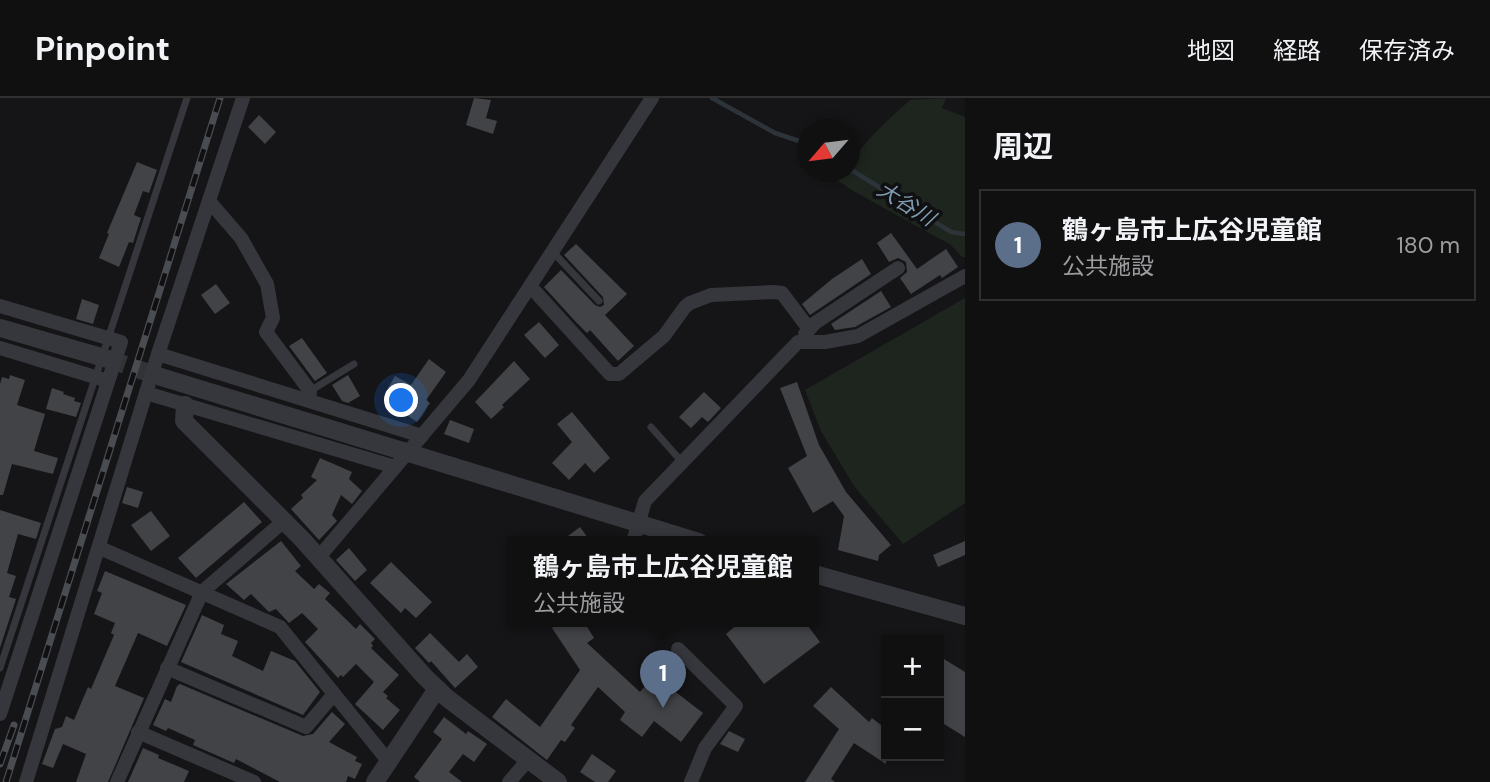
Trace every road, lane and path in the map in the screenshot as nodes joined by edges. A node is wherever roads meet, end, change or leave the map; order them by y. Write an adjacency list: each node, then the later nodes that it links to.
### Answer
1 (187, 98): 38 (lane)
2 (243, 98): 4 (street)
3 (652, 98): 5 (street)
4 (209, 201): 15 (street); 21 (street)
5 (553, 252): 8 (street); 9 (lane)
6 (898, 268): 12 (street)
7 (965, 276): 13 (street)
8 (531, 286): 12 (street); 24 (street)
9 (599, 301)
10 (0, 306): 19 (street)
11 (0, 328): 16 (street)
12 (809, 329): 13 (street)
13 (798, 342): 26 (street)
14 (0, 348): 19 (street)
15 (158, 354): 20 (street); 21 (street)
16 (108, 359)
17 (354, 363): 21 (lane)
18 (162, 377): 25 (street)
19 (108, 381): 40 (street)
20 (146, 393): 22 (street); 32 (street)
21 (310, 396): 24 (street)
22 (185, 405): 27 (street); 28 (street)
23 (651, 427): 26 (lane)
24 (422, 436): 25 (street)
25 (408, 452): 27 (street); 29 (street)
26 (682, 462): 29 (street)
27 (396, 467): 33 (street)
28 (285, 520): 33 (street); 35 (street)
29 (638, 524): 30 (street); 31 (street)
30 (635, 536)
31 (679, 536)
32 (100, 548): 35 (street); 47 (street)
33 (319, 557): 41 (street)
34 (819, 575): 36 (street)
35 (202, 592): 39 (street); 42 (street)
36 (965, 616)
37 (678, 649): 53 (street)
38 (0, 668)
39 (167, 668): 42 (street); 44 (street)
40 (6, 679): 43 (street)
41 (437, 689): 45 (street); 46 (street)
42 (334, 694): 46 (street)
43 (0, 714)
44 (138, 732): 48 (street); 49 (street)
45 (528, 760): 51 (street); 52 (street)
46 (389, 762): 50 (street)
47 (30, 781)
48 (117, 782)
49 (254, 782)
50 (375, 782)
51 (509, 782)
52 (558, 782)
53 (691, 782)

